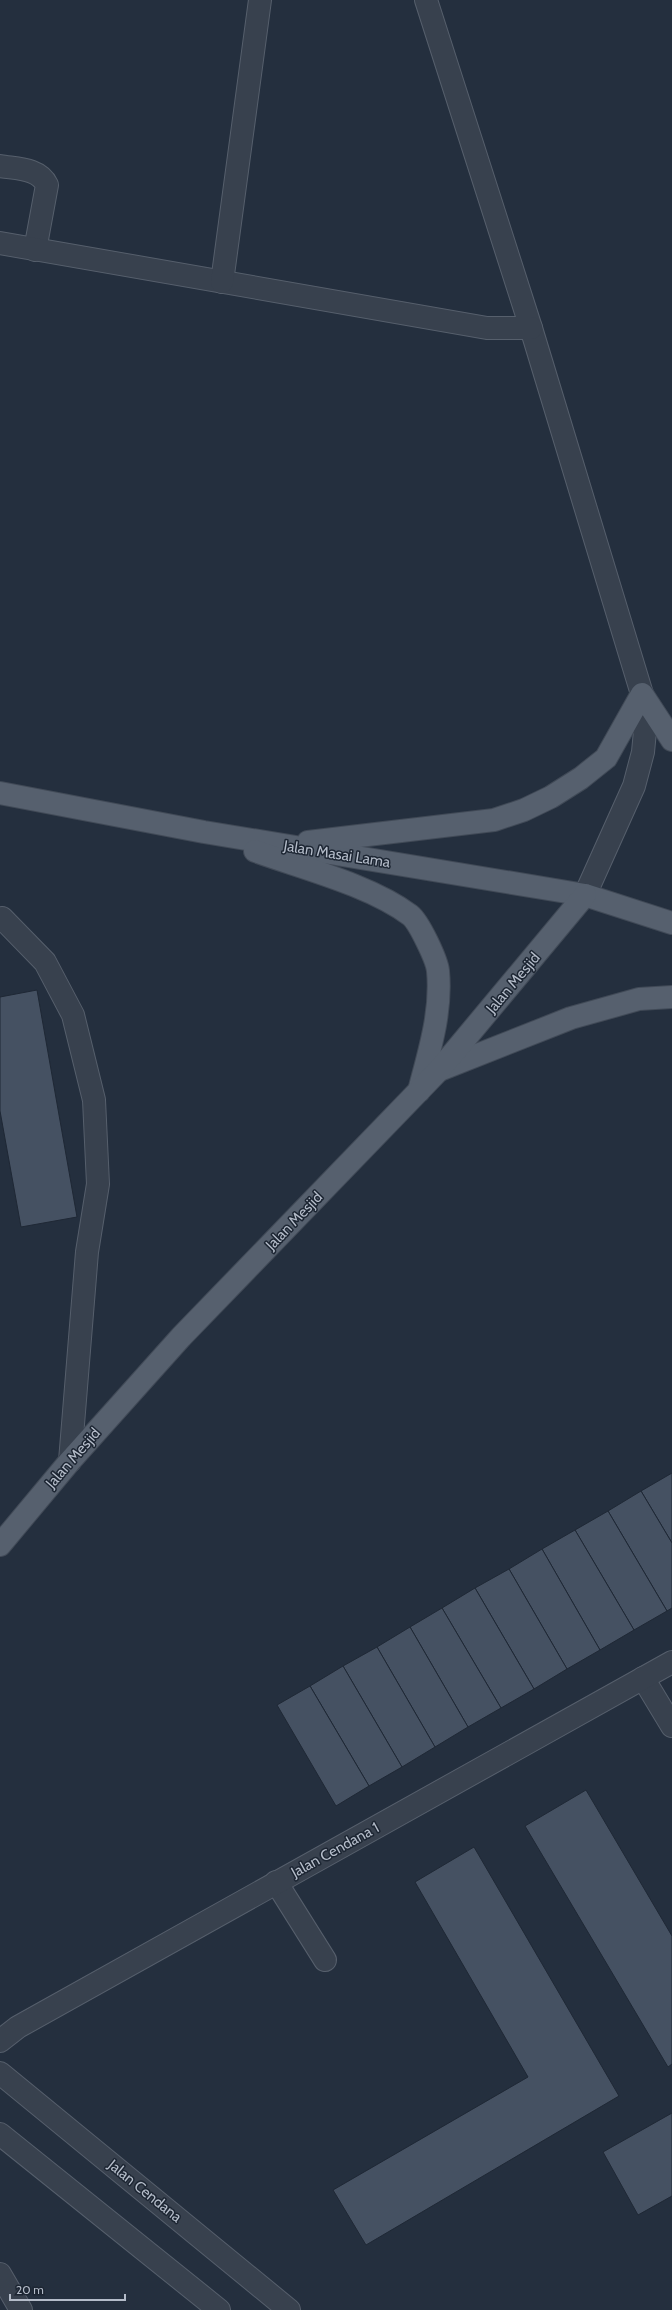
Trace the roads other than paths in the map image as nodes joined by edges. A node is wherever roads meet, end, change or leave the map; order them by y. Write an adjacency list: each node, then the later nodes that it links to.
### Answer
1 (260, 0): 6 (street)
2 (426, 0): 7 (street)
3 (0, 166): 5 (street)
4 (0, 243): 5 (street)
5 (35, 250): 6 (street)
6 (222, 282): 7 (street)
7 (530, 328): 8 (street)
8 (642, 694): 9 (main road); 12 (main road); 13 (street)
9 (672, 740)
10 (0, 793): 11 (main road, Jalan Masai Lama)
11 (204, 832): 12 (main road, Jalan Masai Lama); 18 (main road)
12 (281, 845): 13 (main road, Jalan Masai Lama)
13 (585, 895): 15 (main road, Jalan Masai Lama); 17 (main road, Jalan Mesjid)
14 (2, 918): 19 (street)
15 (672, 923)
16 (672, 997): 17 (main road)
17 (440, 1069): 18 (main road, Jalan Mesjid)
18 (418, 1094): 19 (main road, Jalan Mesjid)
19 (70, 1461): 20 (main road, Jalan Mesjid)
20 (0, 1545)
21 (672, 1662): 22 (street, Jalan Cendana 1)
22 (643, 1678): 23 (street); 24 (street, Jalan Cendana 1)
23 (672, 1726)
24 (276, 1882): 25 (street); 26 (street, Jalan Cendana 1)
25 (325, 1960)
26 (0, 2041)
27 (0, 2072): 32 (street, Jalan Cendana)
28 (0, 2134): 31 (street)
29 (0, 2274): 30 (street)
30 (21, 2310)
31 (219, 2310)
32 (289, 2310)

